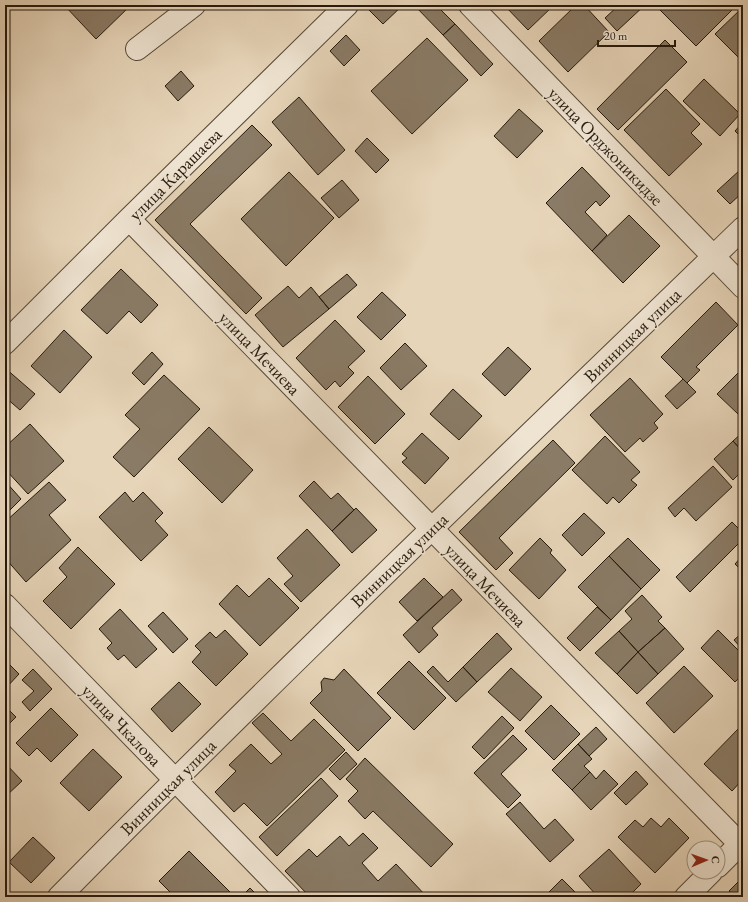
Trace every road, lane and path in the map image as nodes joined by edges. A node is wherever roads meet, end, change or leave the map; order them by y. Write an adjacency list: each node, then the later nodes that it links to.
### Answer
1 (194, 5): 4 (street)
2 (347, 5): 5 (street, улица Карашаева)
3 (470, 5): 7 (street, улица Орджоникидзе)
4 (137, 48)
5 (129, 219): 9 (street, улица Карашаева); 10 (street, улица Мечиева)
6 (743, 228): 7 (street, Винницкая улица)
7 (713, 257): 8 (street, улица Орджоникидзе); 10 (street, Винницкая улица)
8 (743, 287)
9 (5, 344)
10 (432, 528): 12 (street, Винницкая улица); 13 (street, улица Мечиева)
11 (5, 605): 12 (street, улица Чкалова)
12 (174, 780): 16 (street, Винницкая улица); 17 (street, улица Чкалова)
13 (742, 844): 14 (street)
14 (726, 859)
15 (704, 880): 18 (street)
16 (59, 897)
17 (289, 897)
18 (686, 897)

